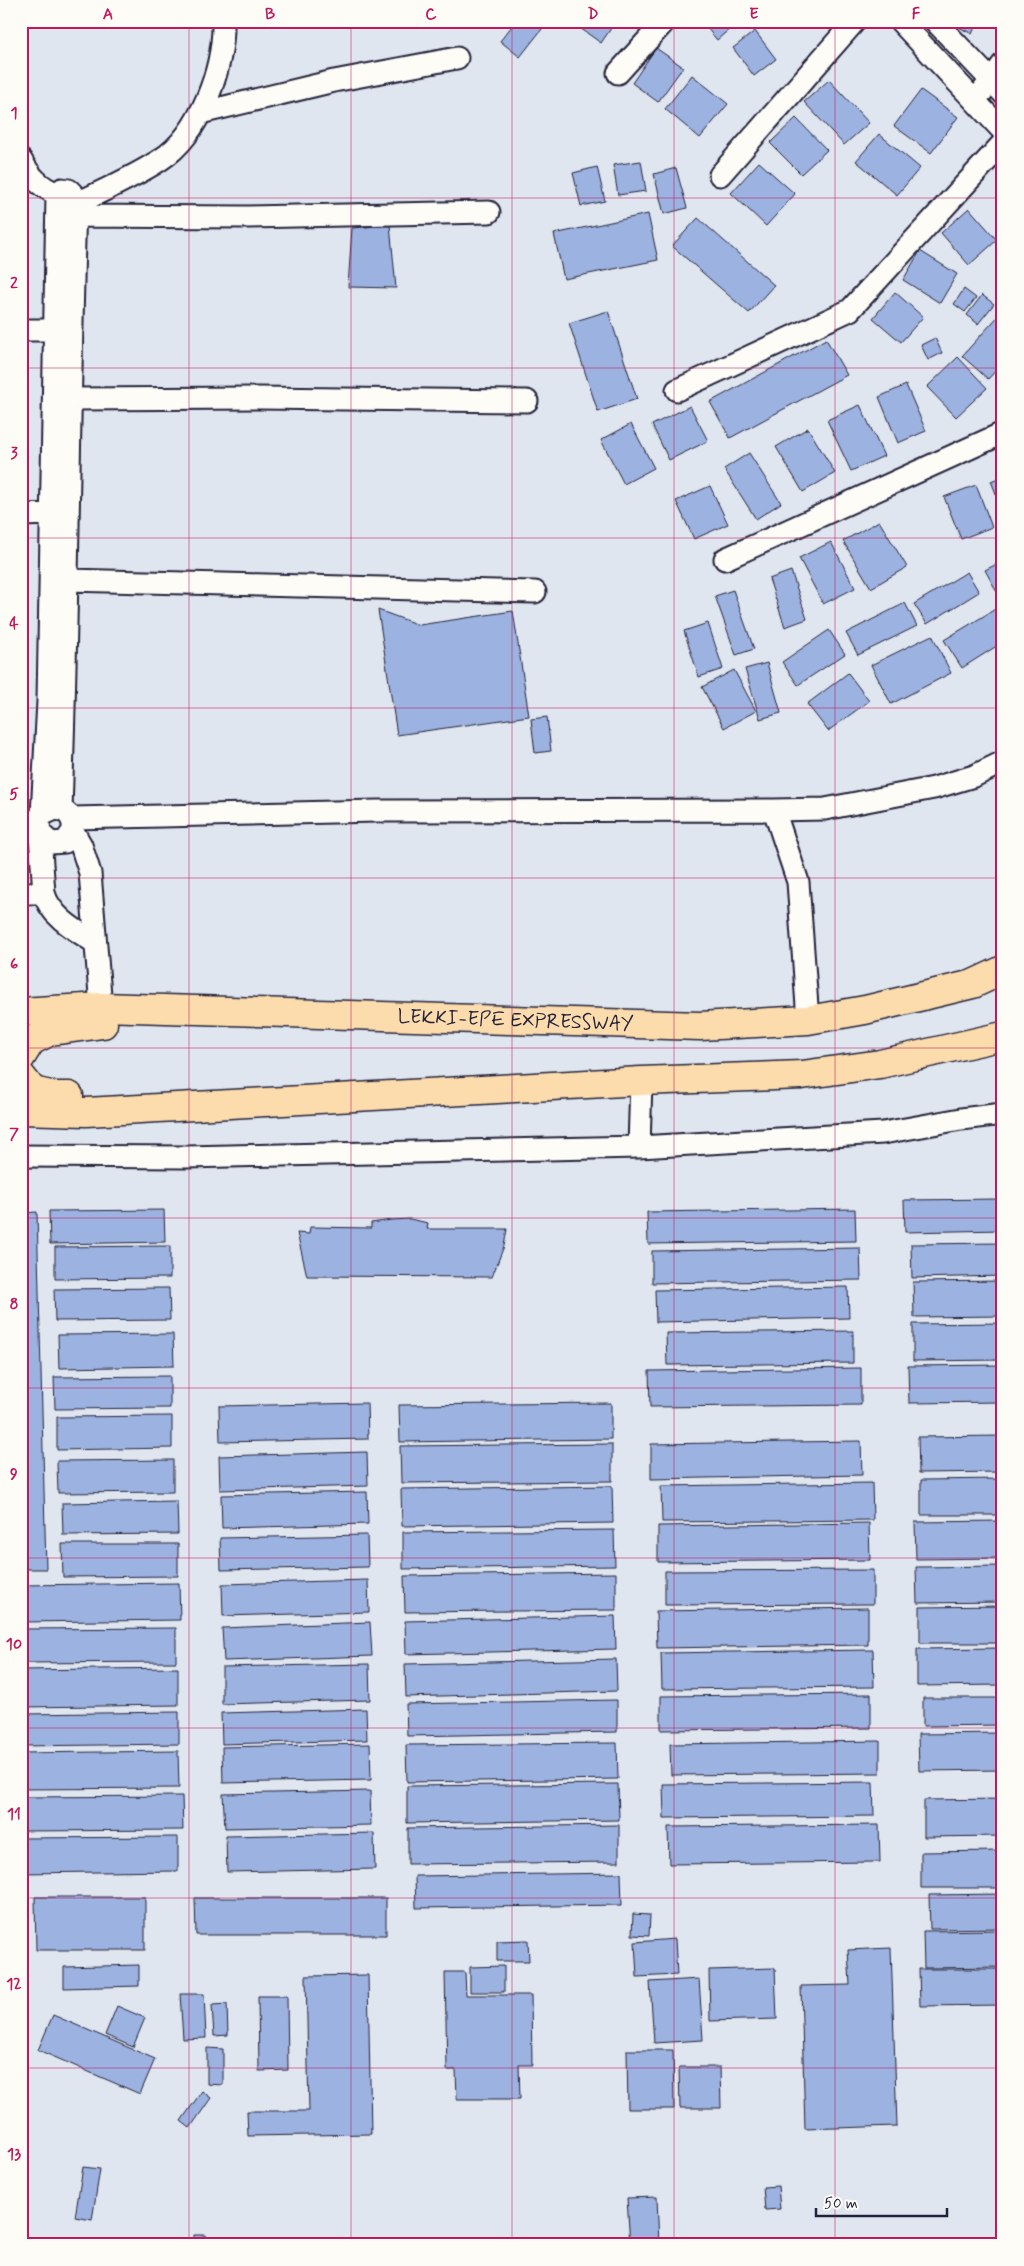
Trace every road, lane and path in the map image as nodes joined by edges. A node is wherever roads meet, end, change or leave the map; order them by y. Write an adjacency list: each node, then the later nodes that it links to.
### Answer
1 (223, 21): 10 (street)
2 (664, 21): 7 (street)
3 (855, 21): 14 (street)
4 (900, 21): 9 (street)
5 (935, 21): 8 (street)
6 (457, 58): 10 (street)
7 (618, 73)
8 (999, 79): 9 (street)
9 (975, 101): 11 (street)
10 (200, 113): 15 (street)
11 (1003, 131)
12 (1003, 143): 19 (street)
13 (21, 160): 15 (street)
14 (720, 175)
15 (69, 205): 16 (street); 18 (street); 20 (street)
16 (489, 212)
17 (21, 330): 18 (street)
18 (54, 330): 23 (street)
19 (677, 390)
20 (70, 399): 21 (street); 26 (street)
21 (527, 401)
22 (1003, 433): 25 (street)
23 (50, 514): 24 (street); 30 (street)
24 (21, 515)
25 (725, 559)
26 (68, 580): 27 (street); 30 (street)
27 (535, 592)
28 (1003, 762): 29 (street)
29 (774, 810): 30 (street); 38 (street)
30 (50, 821): 32 (street); 33 (street)
31 (21, 893): 32 (street)
32 (44, 893): 33 (street)
33 (94, 942): 35 (street)
34 (1003, 970): 38 (highway, LEKKI-EPE EXPRESSWAY)
35 (101, 1007): 36 (highway, LEKKI-EPE EXPRESSWAY); 37 (highway, LEKKI-EPE EXPRESSWAY)
36 (21, 1012)
37 (509, 1020): 38 (highway, LEKKI-EPE EXPRESSWAY); 40 (highway)
38 (808, 1020)
39 (1003, 1036): 42 (highway)
40 (21, 1057)
41 (21, 1076): 43 (highway)
42 (641, 1081): 43 (highway); 46 (street)
43 (241, 1102): 44 (highway)
44 (21, 1110)
45 (1003, 1114): 46 (street)
46 (639, 1147): 47 (street)
47 (21, 1156)

